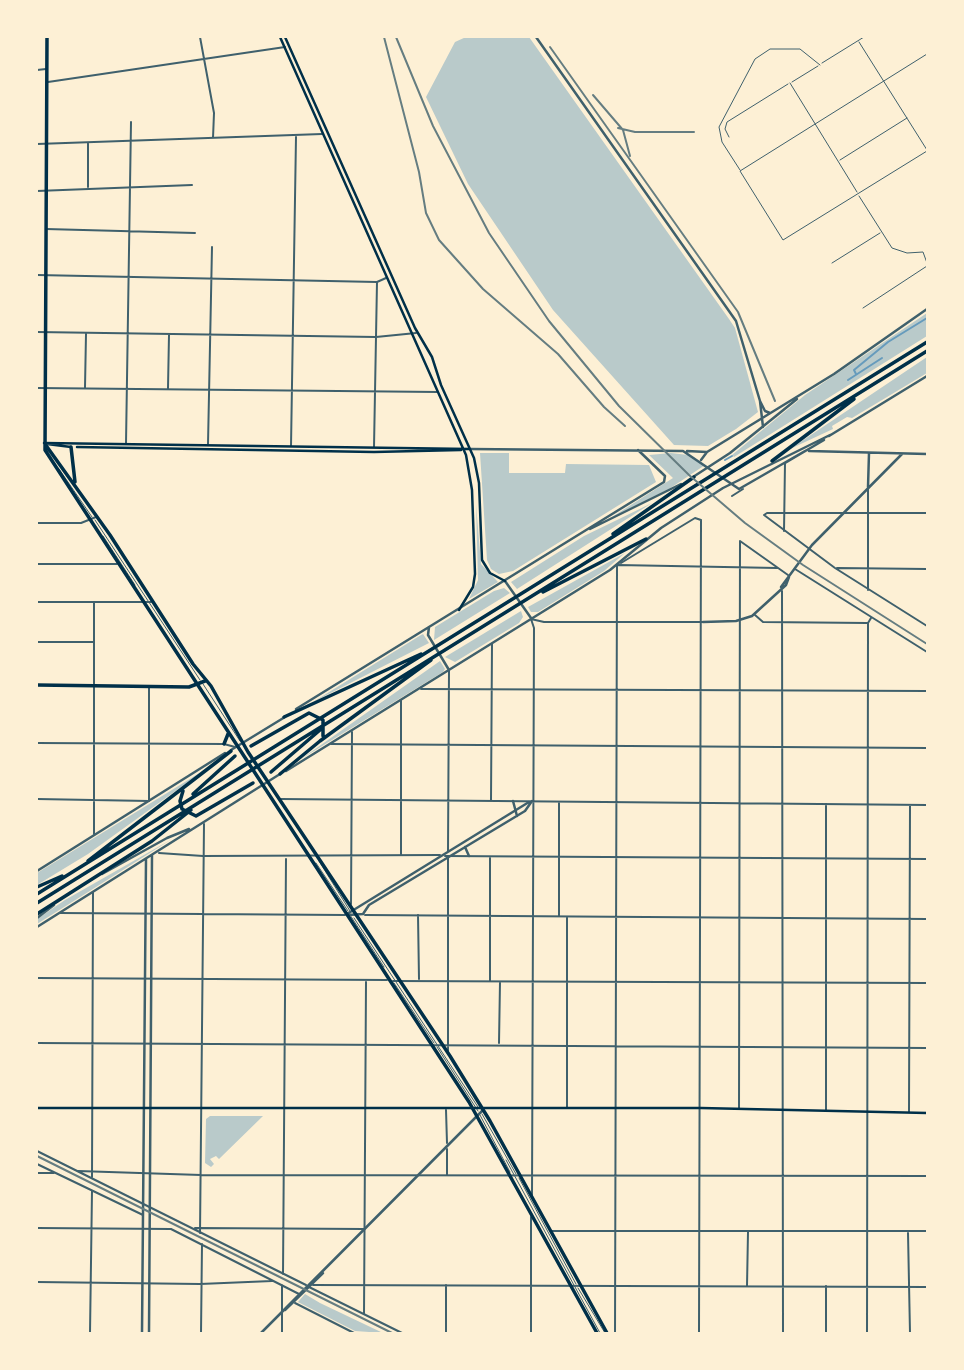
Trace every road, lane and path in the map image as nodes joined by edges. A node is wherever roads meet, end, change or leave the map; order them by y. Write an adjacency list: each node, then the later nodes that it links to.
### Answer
1 (47, 37): 13 (main road)
2 (200, 37): 11 (street)
3 (280, 37): 9 (main road)
4 (285, 37): 8 (main road)
5 (536, 37): 80 (street)
6 (864, 37): 7 (lane)
7 (859, 41): 12 (lane); 15 (lane)
8 (289, 46): 9 (street); 22 (main road)
9 (284, 47): 11 (street); 21 (main road)
10 (927, 54): 15 (lane)
11 (204, 60): 16 (street); 25 (street)
12 (820, 65): 17 (lane); 32 (lane)
13 (47, 69): 14 (street); 16 (main road)
14 (37, 70)
15 (884, 81): 18 (lane); 20 (lane)
16 (47, 82): 29 (main road)
17 (790, 83): 20 (lane); 24 (lane)
18 (907, 118): 30 (lane); 31 (lane)
19 (131, 122): 26 (street)
20 (814, 123): 31 (lane); 32 (lane)
21 (323, 134): 22 (street); 23 (street); 50 (main road)
22 (329, 134): 57 (main road)
23 (296, 137): 25 (street); 51 (street)
24 (729, 137)
25 (213, 139): 26 (street)
26 (130, 141): 27 (street); 35 (street)
27 (89, 142): 29 (street); 34 (street)
28 (37, 144): 29 (street)
29 (46, 144): 36 (main road)
30 (927, 150): 38 (lane)
31 (838, 161): 38 (lane)
32 (741, 169): 38 (lane)
33 (192, 185): 35 (street)
34 (88, 188): 35 (street); 36 (street)
35 (130, 188): 40 (street)
36 (46, 190): 37 (street); 39 (main road)
37 (37, 191)
38 (858, 194): 42 (lane)
39 (46, 229): 40 (street); 47 (main road)
40 (129, 232): 41 (street); 48 (street)
41 (195, 233)
42 (881, 233): 44 (lane); 45 (lane)
43 (212, 247): 49 (street)
44 (832, 263)
45 (927, 264): 53 (lane)
46 (37, 275): 47 (street)
47 (45, 275): 48 (street); 56 (main road)
48 (128, 277): 49 (street); 59 (street)
49 (211, 278): 51 (street); 61 (street)
50 (387, 278): 52 (street); 62 (main road)
51 (293, 280): 52 (street); 63 (street)
52 (377, 282): 64 (street)
53 (863, 308)
54 (927, 309): 79 (street)
55 (37, 332): 56 (street)
56 (44, 332): 58 (street); 68 (main road)
57 (417, 332): 62 (street); 74 (main road)
58 (86, 333): 59 (street); 69 (street)
59 (127, 333): 60 (street); 71 (street)
60 (169, 334): 61 (street); 72 (street)
61 (210, 334): 63 (street); 73 (street)
62 (412, 335): 64 (street); 77 (main road)
63 (293, 336): 64 (street); 75 (street)
64 (376, 337): 76 (street)
65 (927, 342): 118 (main road)
66 (927, 351): 78 (main road)
67 (927, 378): 84 (street)
68 (44, 387): 69 (street); 70 (street); 86 (main road)
69 (85, 387): 71 (street)
70 (37, 388)
71 (127, 388): 72 (street); 87 (street)
72 (168, 388): 73 (street)
73 (209, 390): 75 (street); 88 (street)
74 (443, 390): 77 (street); 93 (main road)
75 (292, 391): 76 (street); 89 (street)
76 (375, 391): 77 (street); 91 (street)
77 (438, 391): 92 (main road)
78 (863, 391): 102 (main road); 134 (main road)
79 (802, 395): 81 (street); 83 (street)
80 (760, 401): 81 (street); 82 (street)
81 (771, 413): 82 (street)
82 (764, 418): 83 (street); 97 (street)
83 (763, 427): 104 (street)
84 (830, 435): 96 (street); 102 (street)
85 (37, 442): 86 (street)
86 (44, 443): 87 (main road); 90 (main road); 105 (main road); 113 (main road)
87 (126, 443): 88 (main road)
88 (208, 446): 89 (main road); 90 (main road); 91 (main road)
89 (291, 446): 91 (main road)
90 (74, 448): 105 (main road)
91 (374, 449): 92 (main road)
92 (462, 449): 93 (main road); 138 (main road)
93 (470, 449): 94 (street); 131 (main road)
94 (638, 450): 95 (street); 115 (street)
95 (684, 451): 97 (street); 101 (street)
96 (805, 451): 98 (street); 103 (street)
97 (707, 452): 101 (street)
98 (869, 453): 99 (street); 106 (street)
99 (902, 454): 100 (street); 106 (street)
100 (927, 454)
101 (701, 460): 107 (street)
102 (772, 461): 117 (street)
103 (785, 463): 107 (street); 109 (street)
104 (694, 477): 115 (street); 118 (main road)
105 (75, 484): 113 (main road)
106 (868, 487): 110 (street); 111 (street)
107 (743, 489): 108 (street)
108 (732, 496)
109 (785, 513): 110 (street); 116 (street); 116 (street)
110 (843, 513): 111 (street); 119 (street)
111 (868, 513): 112 (street); 127 (street)
112 (927, 513)
113 (93, 519): 114 (street); 121 (main road); 135 (main road); 135 (lane)
114 (37, 523)
115 (584, 532): 131 (street)
116 (784, 532): 119 (street)
117 (646, 539): 122 (street); 134 (main road)
118 (596, 547): 152 (main road)
119 (808, 549): 126 (street); 128 (street)
120 (37, 564): 121 (street)
121 (117, 564): 135 (main road)
122 (617, 565): 123 (street); 123 (street); 141 (street); 143 (street)
123 (703, 568): 124 (street); 144 (street)
124 (739, 568): 125 (street); 125 (street); 142 (street)
125 (778, 568): 130 (street)
126 (835, 568): 127 (street); 133 (street)
127 (868, 568): 129 (street); 133 (street)
128 (794, 569): 130 (street); 140 (street)
129 (927, 569)
130 (789, 576): 132 (street)
131 (505, 581): 138 (street); 141 (street)
132 (781, 587): 139 (street); 145 (street)
133 (868, 590): 147 (street)
134 (525, 600): 153 (main road)
135 (147, 602): 137 (street); 156 (main road); 156 (main road)
136 (37, 603): 137 (street)
137 (94, 603): 150 (street)
138 (459, 610): 148 (street)
139 (755, 615): 142 (street); 145 (street)
140 (871, 618): 146 (street); 154 (street)
141 (531, 619): 143 (street); 151 (street); 163 (street)
142 (740, 620): 144 (street); 166 (street)
143 (618, 622): 144 (street); 165 (street)
144 (703, 622): 164 (street)
145 (784, 623): 146 (street); 167 (street)
146 (868, 623): 168 (street)
147 (927, 625)
148 (429, 627): 155 (street); 171 (street)
149 (37, 642): 150 (street)
150 (94, 642): 158 (street)
151 (492, 643): 155 (street); 162 (street)
152 (429, 651): 171 (main road); 223 (main road)
153 (441, 652): 172 (main road); 175 (main road)
154 (927, 652)
155 (449, 670): 160 (street); 161 (street)
156 (202, 683): 159 (main road); 174 (main road); 177 (main road)
157 (37, 684): 158 (main road)
158 (94, 685): 159 (main road); 178 (street)
159 (149, 686): 179 (street)
160 (419, 689): 161 (street); 170 (street)
161 (449, 690): 162 (street); 183 (street)
162 (491, 690): 163 (street); 184 (street)
163 (534, 690): 165 (street); 187 (street)
164 (702, 690): 165 (street); 166 (street); 192 (street)
165 (618, 691): 190 (street)
166 (739, 691): 167 (street); 193 (street)
167 (784, 691): 168 (street); 191 (street)
168 (868, 691): 169 (street); 188 (street)
169 (927, 691)
170 (401, 700): 173 (street); 186 (street)
171 (284, 717): 177 (street)
172 (331, 720): 197 (main road); 214 (main road)
173 (352, 730): 181 (street); 182 (street)
174 (228, 732): 180 (main road); 189 (main road)
175 (320, 741): 185 (main road); 198 (main road)
176 (37, 743): 178 (street)
177 (243, 743): 189 (street); 199 (main road)
178 (94, 744): 179 (street); 206 (street)
179 (149, 744): 180 (street); 209 (street)
180 (224, 744): 189 (street)
181 (330, 744): 182 (street); 198 (street)
182 (353, 745): 186 (street); 205 (street)
183 (449, 745): 184 (street); 186 (street); 207 (street)
184 (491, 745): 187 (street); 208 (street)
185 (251, 746)
186 (401, 746): 210 (street)
187 (534, 746): 190 (street); 212 (street)
188 (868, 746): 191 (street); 194 (street); 220 (street)
189 (237, 747): 195 (street); 201 (main road)
190 (617, 747): 192 (street); 215 (street)
191 (784, 747): 193 (street); 217 (street)
192 (701, 748): 193 (street); 216 (street)
193 (739, 748): 218 (street)
194 (927, 748)
195 (230, 751): 202 (main road); 209 (street)
196 (236, 756): 223 (main road)
197 (271, 772)
198 (280, 774): 199 (street)
199 (268, 782): 201 (street); 204 (main road)
200 (253, 783): 202 (main road)
201 (262, 786): 226 (street); 236 (main road)
202 (184, 789): 254 (main road)
203 (37, 799): 206 (street)
204 (279, 799): 205 (street); 237 (main road)
205 (353, 799): 210 (street); 233 (street)
206 (94, 800): 209 (street); 228 (street)
207 (449, 800): 208 (street); 210 (street); 230 (street)
208 (491, 800): 211 (street)
209 (149, 801): 228 (street)
210 (401, 801): 238 (street)
211 (513, 801): 212 (street); 224 (street)
212 (532, 801): 213 (street); 224 (street); 225 (street); 244 (street)
213 (559, 801): 215 (street); 242 (street)
214 (199, 802): 257 (main road); 261 (main road)
215 (618, 802): 216 (street); 245 (street)
216 (701, 802): 218 (street); 246 (street)
217 (785, 802): 218 (street); 219 (street); 248 (street)
218 (739, 803): 247 (street)
219 (826, 803): 220 (street); 249 (street)
220 (868, 804): 222 (street); 251 (street)
221 (927, 804): 222 (street)
222 (910, 805): 252 (street)
223 (170, 811): 254 (main road)
224 (513, 811): 225 (street); 230 (street)
225 (517, 816): 229 (street)
226 (204, 822): 227 (street); 235 (street)
227 (193, 828): 231 (street); 257 (street)
228 (94, 835): 255 (street)
229 (465, 847): 239 (street); 240 (street)
230 (448, 850): 234 (street); 239 (street)
231 (158, 852): 232 (street); 235 (street)
232 (152, 855): 250 (street); 266 (street)
233 (352, 855): 237 (street); 238 (street); 263 (street)
234 (440, 855): 238 (street); 239 (street); 263 (street)
235 (203, 856): 243 (street); 268 (street)
236 (308, 856): 237 (street); 243 (street); 263 (main road)
237 (317, 856): 263 (main road)
238 (401, 856)
239 (449, 856): 240 (street); 267 (street); 271 (street)
240 (469, 856): 241 (street)
241 (490, 856): 244 (street); 273 (street)
242 (559, 856): 244 (street); 245 (street); 275 (street)
243 (286, 857): 269 (street)
244 (533, 857): 274 (street)
245 (617, 857): 246 (street); 277 (street)
246 (701, 857): 247 (street); 278 (street)
247 (739, 858): 248 (street); 279 (street)
248 (784, 858): 249 (street); 280 (street)
249 (826, 858): 251 (street); 281 (street)
250 (146, 859): 259 (street); 265 (street)
251 (868, 859): 252 (street); 282 (street)
252 (910, 859): 253 (street); 283 (street)
253 (927, 859)
254 (84, 864): 256 (main road)
255 (37, 871)
256 (74, 871): 258 (main road); 260 (main road)
257 (99, 876): 272 (main road)
258 (37, 887)
259 (93, 892): 262 (street); 264 (street)
260 (37, 894)
261 (37, 903)
262 (59, 913): 264 (street); 285 (street)
263 (351, 913): 267 (street); 269 (street); 294 (main road); 294 (main road)
264 (93, 914): 265 (street); 287 (street)
265 (145, 914): 266 (street); 288 (street)
266 (152, 914): 268 (street); 289 (street)
267 (363, 914): 270 (street)
268 (203, 915): 269 (street); 290 (street)
269 (284, 915): 291 (street)
270 (418, 915): 271 (street); 292 (street)
271 (447, 915): 273 (street); 295 (street)
272 (37, 916)
273 (490, 916): 274 (street); 296 (street)
274 (532, 916): 275 (street); 298 (street)
275 (559, 917): 276 (street)
276 (568, 917): 277 (street); 299 (street)
277 (617, 917): 278 (street); 300 (street)
278 (701, 917): 279 (street); 301 (street)
279 (740, 918): 280 (street); 302 (street)
280 (784, 918): 281 (street); 303 (street)
281 (826, 918): 282 (street); 304 (street)
282 (868, 918): 283 (street); 305 (street)
283 (910, 919): 284 (street); 306 (street)
284 (927, 919)
285 (37, 927)
286 (37, 978): 287 (street)
287 (93, 978): 288 (street); 309 (street)
288 (144, 979): 289 (street); 310 (street)
289 (151, 979): 290 (street); 311 (street)
290 (202, 979): 291 (street); 312 (street)
291 (284, 980): 293 (street); 313 (street)
292 (419, 980): 294 (street); 295 (street)
293 (366, 981): 294 (street); 314 (street)
294 (394, 981): 316 (main road); 316 (main road)
295 (448, 981): 296 (street); 316 (street)
296 (490, 981): 297 (street)
297 (500, 981): 298 (street); 315 (street)
298 (531, 981): 299 (street); 317 (street)
299 (568, 981): 300 (street); 318 (street)
300 (616, 981): 301 (street); 319 (street)
301 (701, 981): 302 (street); 320 (street)
302 (739, 981): 303 (street); 321 (street)
303 (784, 982): 304 (street); 322 (street)
304 (826, 982): 305 (street); 323 (street)
305 (867, 982): 306 (street); 324 (street)
306 (909, 983): 307 (street); 325 (street)
307 (927, 983)
308 (37, 1043): 309 (street)
309 (92, 1043): 310 (street); 328 (street)
310 (143, 1044): 311 (street); 331 (street)
311 (151, 1044): 312 (street); 332 (street)
312 (202, 1044): 313 (street); 339 (street)
313 (283, 1045): 314 (street); 333 (street)
314 (366, 1045): 316 (street); 334 (street)
315 (499, 1045): 316 (street); 317 (street)
316 (440, 1046): 341 (main road); 341 (main road)
317 (532, 1046): 318 (street); 329 (street)
318 (568, 1046): 319 (street); 336 (street)
319 (616, 1046): 320 (street); 337 (street)
320 (701, 1047): 321 (street); 330 (street)
321 (739, 1047): 322 (street); 338 (street)
322 (783, 1047): 323 (street); 340 (street)
323 (826, 1047): 324 (street); 342 (street)
324 (867, 1048): 325 (street); 343 (street)
325 (909, 1048): 326 (street); 344 (street)
326 (927, 1048)
327 (37, 1108): 328 (main road)
328 (92, 1108): 331 (main road); 350 (street)
329 (531, 1108): 336 (main road); 341 (main road); 361 (street)
330 (701, 1108): 337 (main road); 338 (main road); 363 (street)
331 (144, 1109): 332 (main road); 353 (street)
332 (150, 1109): 339 (main road); 354 (street)
333 (283, 1109): 334 (main road); 339 (main road); 355 (street)
334 (366, 1109): 335 (main road); 356 (street)
335 (446, 1109): 341 (main road); 346 (street)
336 (567, 1109): 337 (main road)
337 (616, 1109): 362 (street)
338 (739, 1109): 340 (main road)
339 (202, 1110): 358 (street)
340 (784, 1110): 342 (main road); 364 (street)
341 (479, 1111): 346 (street); 360 (main road); 360 (main road); 360 (lane)
342 (826, 1111): 343 (main road)
343 (867, 1112): 344 (main road); 365 (street)
344 (909, 1113): 345 (main road)
345 (927, 1113)
346 (447, 1147): 357 (street); 359 (street)
347 (37, 1151): 349 (street)
348 (37, 1164): 352 (street)
349 (78, 1171): 350 (street); 367 (street)
350 (92, 1172): 353 (street); 367 (street)
351 (37, 1173): 352 (street)
352 (55, 1173): 368 (street)
353 (144, 1174): 354 (street); 370 (street)
354 (149, 1174): 358 (street); 371 (street)
355 (284, 1174): 356 (street); 358 (street); 378 (street)
356 (365, 1174): 357 (street); 379 (street)
357 (420, 1174): 359 (street); 379 (street)
358 (201, 1175): 382 (street)
359 (447, 1175): 360 (street)
360 (515, 1175): 361 (street); 369 (main road); 372 (main road); 401 (lane)
361 (532, 1175): 362 (street); 369 (street)
362 (615, 1175): 363 (street); 380 (street)
363 (700, 1175): 364 (street); 381 (street)
364 (784, 1176): 365 (street); 385 (street)
365 (867, 1176): 366 (street); 386 (street)
366 (927, 1177)
367 (92, 1178): 370 (street)
368 (92, 1191): 373 (street); 374 (street)
369 (533, 1197): 383 (main road)
370 (144, 1204): 371 (street); 373 (street)
371 (149, 1207): 376 (street); 382 (street)
372 (531, 1212): 400 (street); 401 (main road)
373 (143, 1216): 375 (street)
374 (92, 1227): 375 (street); 377 (street); 393 (street)
375 (143, 1227): 376 (street); 394 (street)
376 (149, 1227): 389 (street); 395 (street)
377 (37, 1228)
378 (283, 1229): 379 (street); 382 (street); 390 (street)
379 (365, 1229): 397 (street); 405 (street)
380 (615, 1230): 381 (street); 383 (street); 402 (street)
381 (700, 1230): 384 (street); 406 (street)
382 (200, 1231): 390 (street)
383 (551, 1231): 401 (main road)
384 (748, 1231): 385 (street); 408 (street)
385 (783, 1231): 386 (street); 403 (street)
386 (867, 1231): 387 (street); 407 (street)
387 (908, 1231): 388 (street); 409 (street)
388 (927, 1231)
389 (202, 1244): 391 (street); 396 (street)
390 (283, 1274): 405 (street)
391 (273, 1280): 396 (street); 399 (street)
392 (37, 1282): 393 (street)
393 (91, 1283): 394 (street); 415 (street)
394 (143, 1283): 395 (street); 416 (street)
395 (149, 1283): 396 (street); 417 (street)
396 (200, 1284): 418 (street)
397 (364, 1284): 398 (street); 405 (street); 414 (street)
398 (446, 1284): 400 (street); 423 (street)
399 (282, 1285): 411 (street); 413 (street)
400 (531, 1285): 401 (street); 424 (street)
401 (576, 1285): 402 (street); 425 (main road); 426 (main road)
402 (615, 1285): 406 (street); 427 (street)
403 (783, 1285): 404 (street); 408 (street); 429 (street)
404 (826, 1285): 407 (street); 430 (street)
405 (309, 1286): 411 (street); 412 (street); 414 (street)
406 (700, 1286): 408 (street); 428 (street)
407 (867, 1286): 409 (street); 431 (street)
408 (747, 1287)
409 (909, 1287): 410 (street); 432 (street)
410 (927, 1287)
411 (299, 1294): 413 (street)
412 (294, 1302): 413 (street); 421 (street)
413 (282, 1312): 419 (street); 420 (street)
414 (365, 1314): 422 (street)
415 (90, 1333)
416 (142, 1333)
417 (149, 1333)
418 (201, 1333)
419 (261, 1333)
420 (282, 1333)
421 (354, 1333)
422 (402, 1333)
423 (446, 1333)
424 (531, 1333)
425 (598, 1333)
426 (606, 1333)
427 (615, 1333)
428 (699, 1333)
429 (783, 1333)
430 (826, 1333)
431 (867, 1333)
432 (910, 1333)

